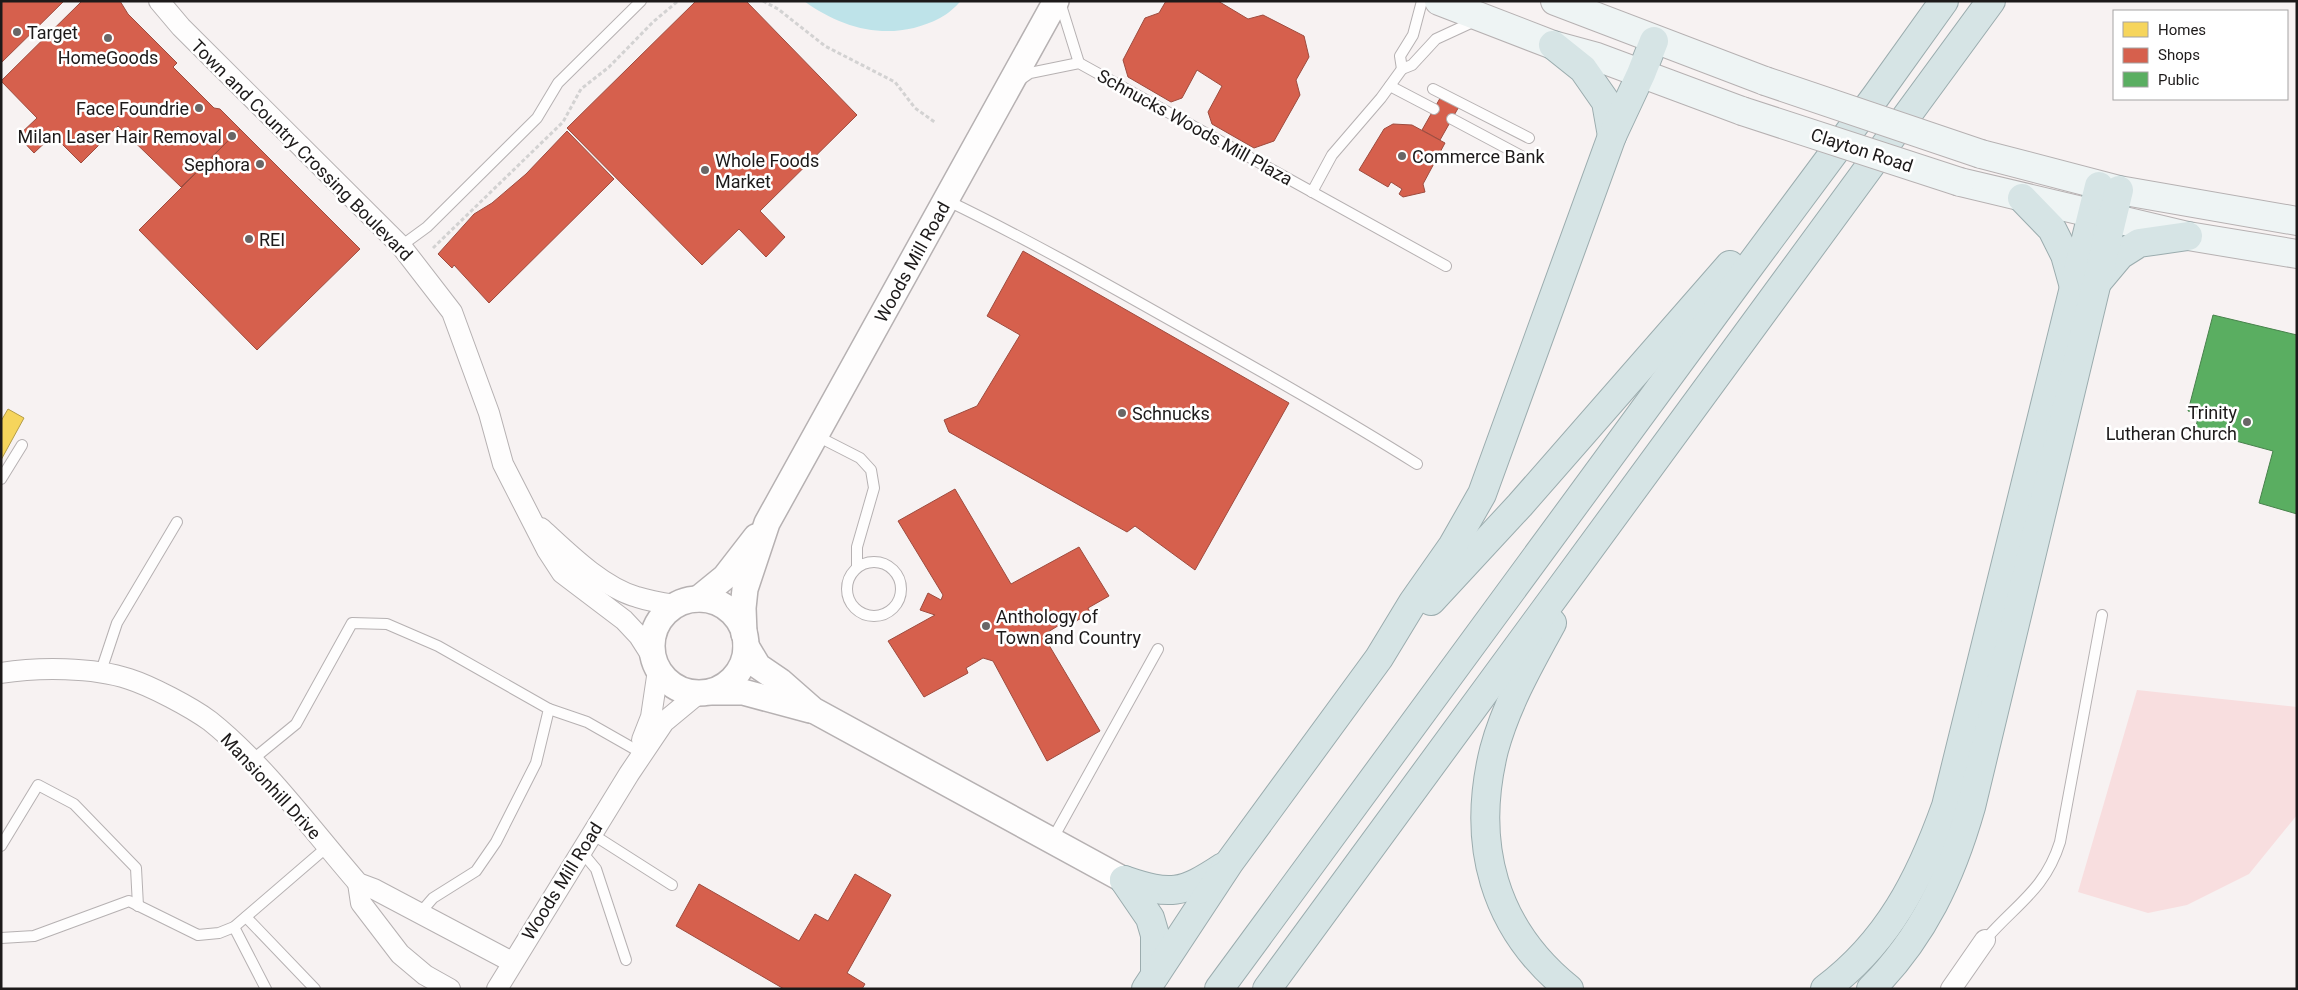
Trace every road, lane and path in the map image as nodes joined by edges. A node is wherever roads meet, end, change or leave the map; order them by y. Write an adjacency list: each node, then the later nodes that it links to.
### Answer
1 (159, 1): 34 (street, Town and Country Crossing Boulevard)
2 (641, 1): 34 (lane)
3 (678, 1): 35 (path)
4 (763, 1): 23 (path)
5 (1058, 1): 14 (lane, Schnucks Woods Mill Plaza); 19 (street, Woods Mill Road)
6 (1422, 1): 15 (lane)
7 (1440, 1): 11 (main road, Clayton Road)
8 (1555, 1): 12 (main road, Clayton Road)
9 (1944, 1): 20 (highway)
10 (1990, 1): 46 (highway)
11 (1483, 18): 13 (main road, Clayton Road); 15 (lane)
12 (1654, 41): 16 (highway); 27 (main road, Clayton Road, bridge)
13 (1553, 45): 16 (main road, Clayton Road); 24 (highway)
14 (1079, 63): 19 (lane, Schnucks Woods Mill Plaza); 28 (lane, Schnucks Woods Mill Plaza)
15 (1402, 69): 17 (lane, Schnucks Woods Mill Plaza)
16 (1641, 74): 24 (highway); 29 (main road, Clayton Road, bridge)
17 (1390, 86): 21 (lane); 28 (lane, Schnucks Woods Mill Plaza)
18 (1433, 88): 25 (lane)
19 (1007, 91): 30 (street, Woods Mill Road)
20 (1876, 96): 53 (highway); 84 (highway)
21 (1434, 109)
22 (1452, 119): 26 (lane)
23 (936, 123)
24 (1612, 136): 53 (highway)
25 (1530, 138)
26 (1527, 159)
27 (2109, 188): 31 (highway); 32 (main road, Clayton Road)
28 (1312, 192): 37 (lane, Schnucks Woods Mill Plaza)
29 (2022, 198): 31 (main road, Clayton Road); 38 (highway)
30 (946, 200): 39 (street, Woods Mill Road); 41 (lane)
31 (2102, 216): 33 (main road, Clayton Road); 38 (highway)
32 (2297, 221)
33 (2188, 236): 36 (main road, Clayton Road); 38 (highway)
34 (401, 246): 43 (street, Town and Country Crossing Boulevard)
35 (433, 248)
36 (2297, 254)
37 (1446, 266)
38 (2086, 284): 87 (highway); 88 (highway)
39 (815, 435): 45 (street, Woods Mill Road); 47 (lane)
40 (22, 445): 42 (lane)
41 (1417, 464)
42 (1, 479)
43 (534, 521): 49 (street, Town and Country Crossing Boulevard); 54 (street, Town and Country Crossing Boulevard)
44 (177, 522): 56 (lane)
45 (768, 523): 48 (street, Woods Mill Road); 51 (street, Woods Mill Road)
46 (1600, 536): 85 (highway); 86 (highway)
47 (857, 567): 47 (lane)
48 (698, 598): 49 (street); 51 (street)
49 (675, 605): 54 (street)
50 (2102, 615): 76 (lane)
51 (745, 640): 57 (street); 59 (street)
52 (1158, 649): 63 (lane)
53 (1379, 658): 67 (highway)
54 (655, 664): 57 (street); 60 (street, Woods Mill Road)
55 (2, 672): 56 (street, Mansionhill Drive)
56 (100, 674): 61 (street, Mansionhill Drive)
57 (705, 693): 59 (street); 62 (street, Woods Mill Road)
58 (549, 709): 60 (lane); 61 (lane); 72 (lane)
59 (813, 710): 63 (street)
60 (638, 751): 62 (street, Woods Mill Road)
61 (252, 760): 66 (street, Mansionhill Drive)
62 (629, 774): 64 (street, Woods Mill Road)
63 (1052, 840): 68 (street)
64 (587, 842): 70 (lane); 77 (lane); 78 (street, Woods Mill Road)
65 (1, 846): 71 (lane)
66 (327, 847): 69 (street, Mansionhill Drive); 73 (lane)
67 (1229, 863): 68 (highway); 79 (highway)
68 (1124, 880): 79 (highway)
69 (358, 883): 72 (street, Mansionhill Drive); 82 (street, Mansionhill Drive)
70 (672, 885)
71 (138, 906): 74 (lane); 75 (lane)
72 (420, 913): 78 (street, Mansionhill Drive)
73 (246, 917): 74 (lane); 81 (lane)
74 (234, 927): 80 (lane)
75 (1, 938)
76 (1985, 940): 89 (street)
77 (626, 960)
78 (512, 962): 83 (street, Woods Mill Road)
79 (1150, 982)
80 (266, 989)
81 (315, 989)
82 (450, 989)
83 (497, 989)
84 (1219, 989)
85 (1267, 989)
86 (1569, 989)
87 (1824, 989)
88 (1872, 989)
89 (1951, 989)

